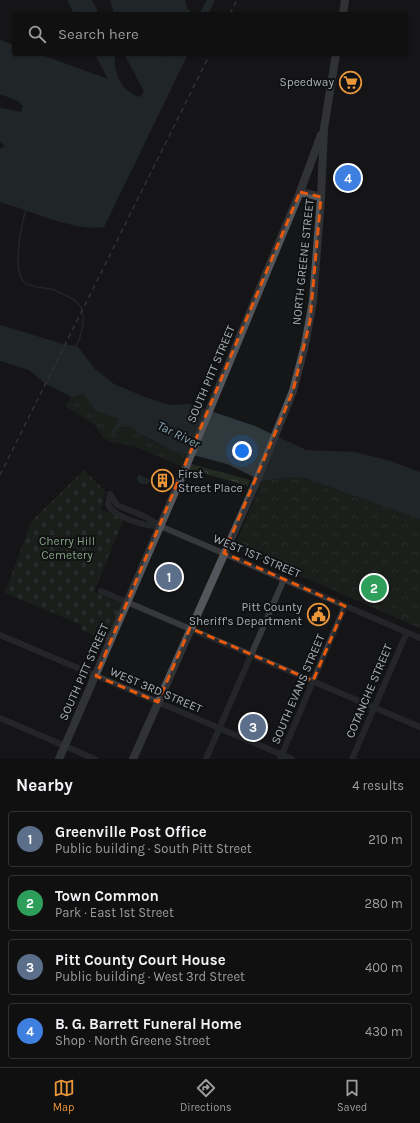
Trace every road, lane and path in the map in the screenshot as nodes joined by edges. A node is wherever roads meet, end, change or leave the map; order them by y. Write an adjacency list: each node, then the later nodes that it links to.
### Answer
1 (345, 0): 2 (main road)
2 (343, 12)
3 (336, 56): 4 (main road, NORTH GREENE STREET)
4 (324, 128): 5 (main road, SOUTH PITT STREET); 6 (main road, NORTH GREENE STREET)
5 (300, 192): 6 (main road); 11 (main road, SOUTH PITT STREET)
6 (322, 197): 12 (main road, NORTH GREENE STREET)
7 (116, 503): 8 (street); 8 (street); 9 (street)
8 (108, 507): 10 (street)
9 (136, 513): 10 (street); 11 (street)
10 (134, 521): 11 (street)
11 (160, 526): 12 (street, WEST 1ST STREET); 15 (main road, SOUTH PITT STREET)
12 (224, 554): 13 (street, WEST 1ST STREET); 17 (main road, NORTH GREENE STREET)
13 (284, 580): 16 (street, WEST 1ST STREET); 21 (street)
14 (101, 591): 15 (street)
15 (128, 602): 17 (street); 22 (main road, SOUTH PITT STREET)
16 (345, 606): 18 (street, WEST 1ST STREET); 23 (street, SOUTH EVANS STREET)
17 (190, 628): 21 (street); 24 (main road, NORTH GREENE STREET)
18 (407, 632): 20 (street, WEST 1ST STREET); 25 (street, COTANCHE STREET)
19 (0, 636): 22 (street, WEST 3RD STREET)
20 (420, 638)
21 (251, 654): 23 (street); 28 (street)
22 (96, 676): 24 (street, WEST 3RD STREET); 29 (main road, SOUTH PITT STREET)
23 (313, 681): 25 (street); 30 (street, SOUTH EVANS STREET)
24 (158, 702): 28 (street, WEST 3RD STREET); 33 (main road, NORTH GREENE STREET)
25 (375, 707): 27 (street); 36 (street, COTANCHE STREET)
26 (0, 718): 29 (street)
27 (420, 727)
28 (219, 728): 30 (street, WEST 3RD STREET); 34 (street)
29 (65, 746): 31 (main road, SOUTH PITT STREET); 32 (street)
30 (281, 757): 35 (street, WEST 3RD STREET)
31 (59, 759)
32 (94, 759)
33 (133, 759)
34 (206, 759)
35 (292, 759)
36 (352, 759)

